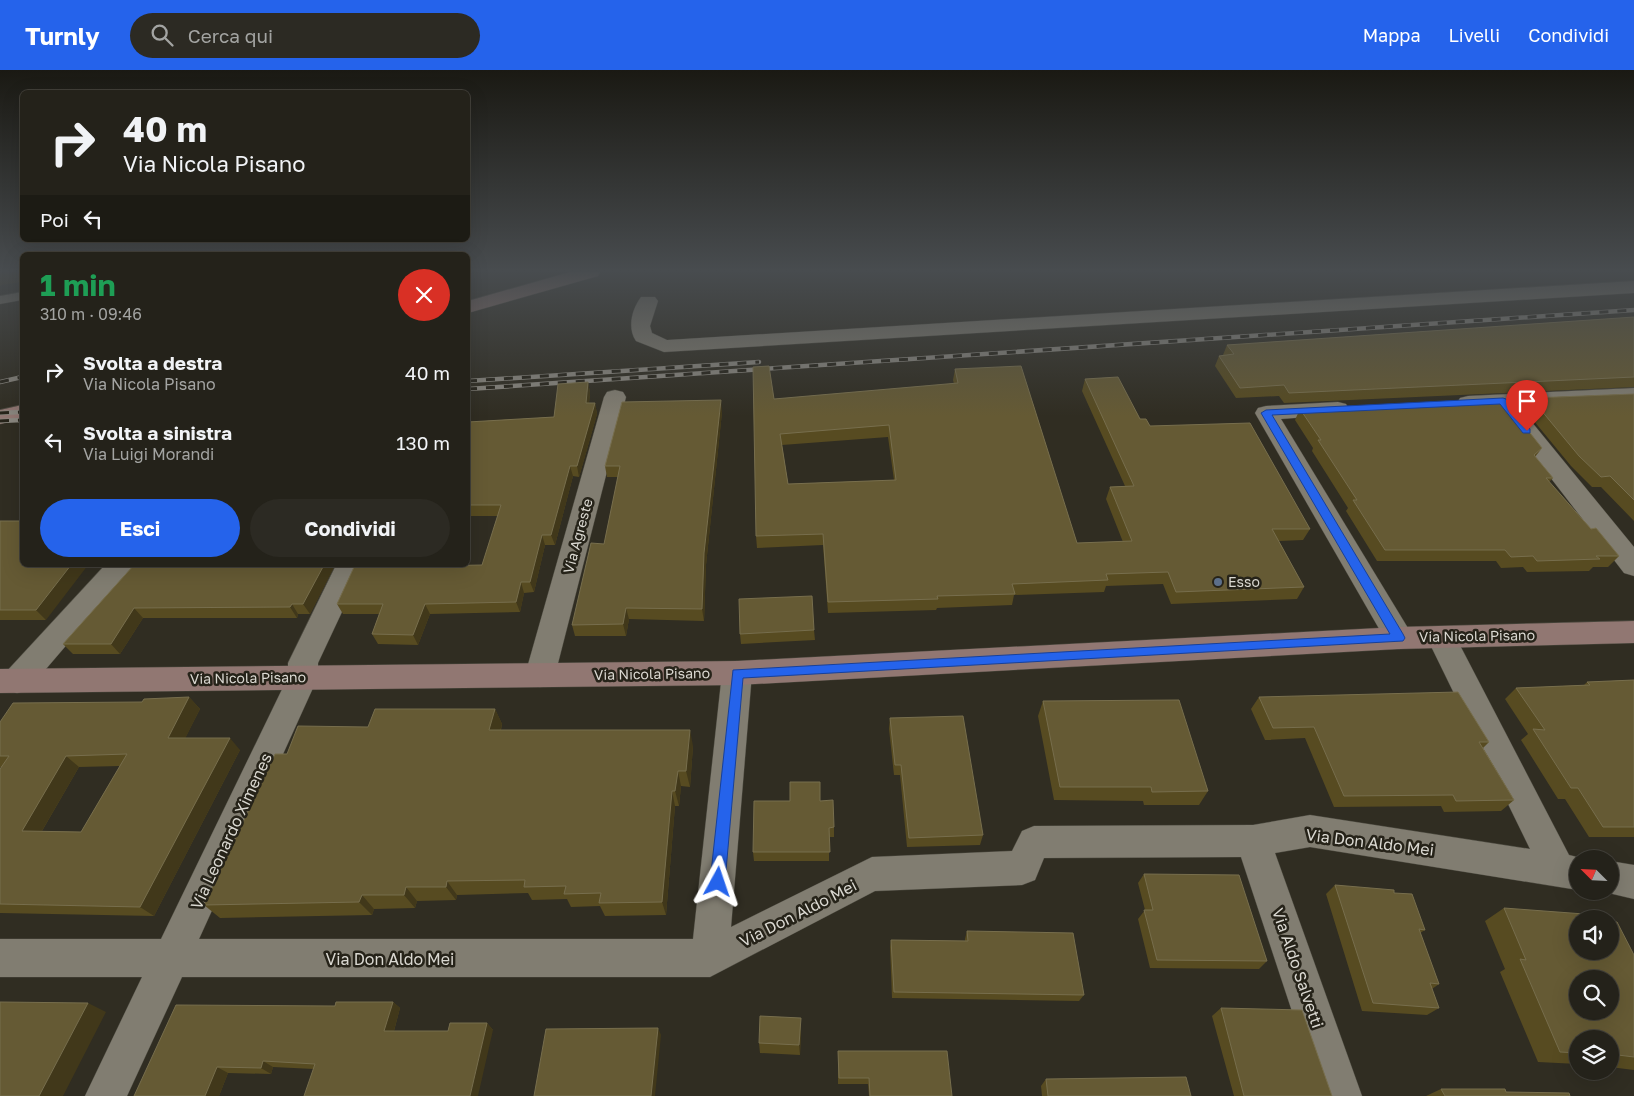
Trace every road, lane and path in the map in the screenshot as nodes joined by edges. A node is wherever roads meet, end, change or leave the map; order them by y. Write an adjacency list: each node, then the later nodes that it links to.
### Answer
1 (642, 320): 2 (street)
2 (1093, 320)
3 (1634, 395): 5 (street)
4 (615, 397): 17 (street, Via Agreste)
5 (1503, 401): 6 (street); 10 (street)
6 (1444, 404)
7 (1355, 408): 14 (street)
8 (20, 412): 9 (street)
9 (0, 417)
10 (1634, 566)
11 (119, 567): 19 (street)
12 (349, 567): 18 (street, Via Leonardo Ximenes)
13 (1634, 632): 15 (street, Via Nicola Pisano)
14 (1399, 638): 15 (street, Via Nicola Pisano); 16 (street, Via Nicola Pisano)
15 (1442, 638): 21 (street)
16 (737, 673): 17 (street, Via Nicola Pisano); 25 (street)
17 (540, 675): 18 (street, Via Nicola Pisano)
18 (303, 677): 19 (street, Via Nicola Pisano); 26 (street, Via Leonardo Ximenes)
19 (9, 681)
20 (1253, 841): 21 (street, Via Don Aldo Mei); 25 (street, Via Don Aldo Mei); 28 (street, Via Aldo Salvetti)
21 (1568, 871)
22 (1619, 880): 23 (street)
23 (1634, 882)
24 (0, 958): 26 (street, Via Don Aldo Mei)
25 (710, 958): 26 (street, Via Don Aldo Mei)
26 (171, 960): 27 (street, Via Leonardo Ximenes)
27 (106, 1096)
28 (1341, 1096)

